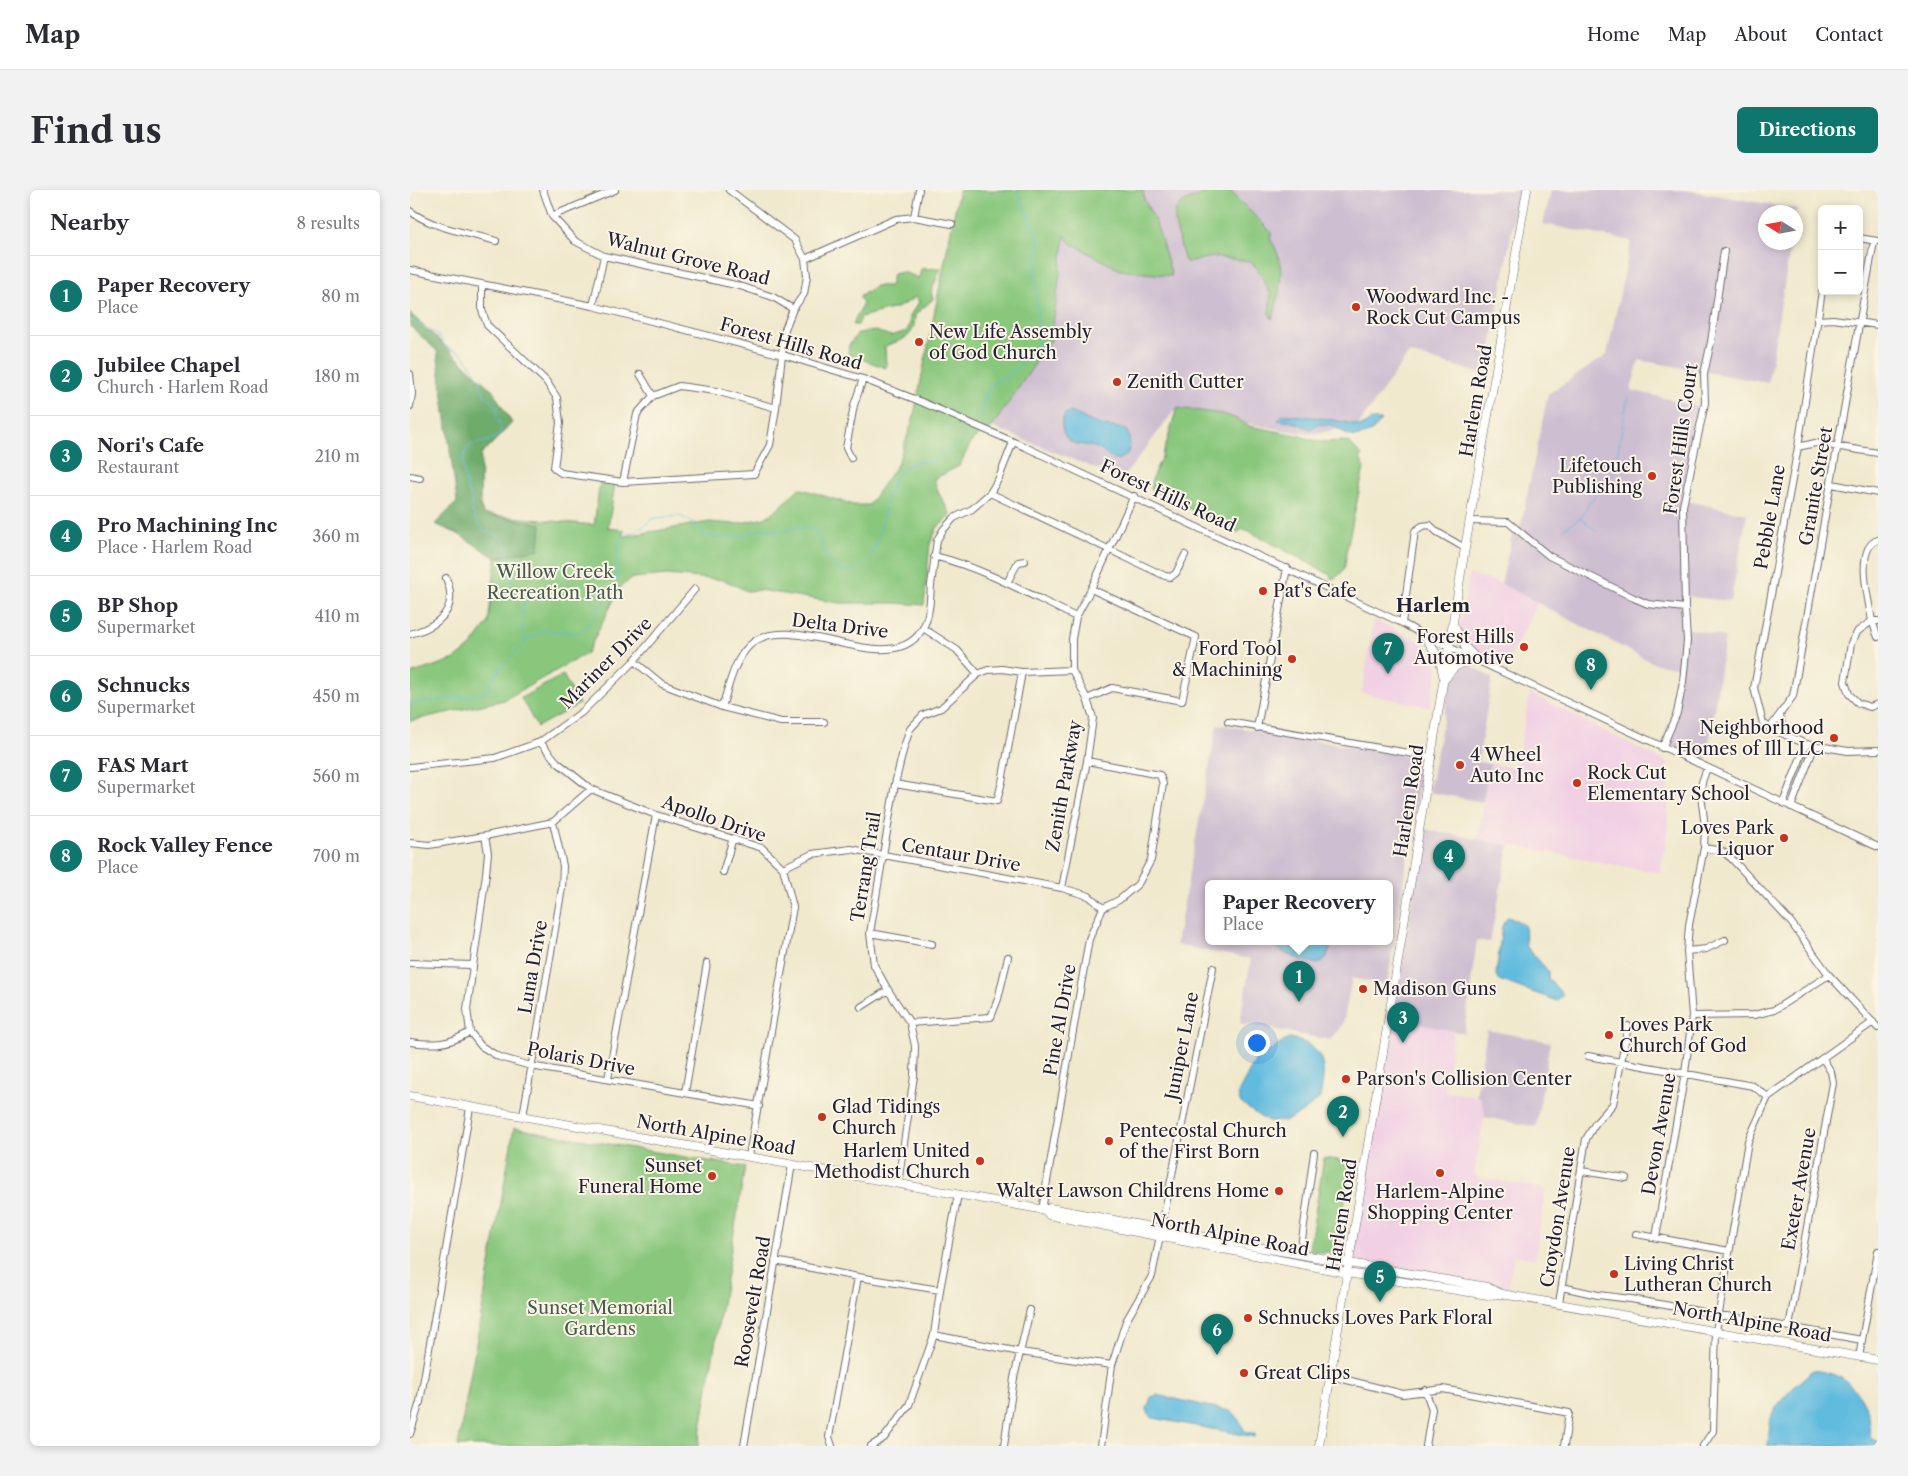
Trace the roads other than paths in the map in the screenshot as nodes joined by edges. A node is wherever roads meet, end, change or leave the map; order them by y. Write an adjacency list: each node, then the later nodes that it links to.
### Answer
1 (544, 190): 7 (street, Walnut Grove Road)
2 (615, 190): 7 (street)
3 (729, 190): 15 (street)
4 (919, 190): 8 (street)
5 (1527, 190): 43 (main road, Harlem Road)
6 (410, 211): 11 (street)
7 (552, 216): 14 (street, Walnut Grove Road)
8 (914, 216): 9 (street); 15 (street)
9 (952, 224)
10 (1863, 239): 12 (street)
11 (496, 241)
12 (1876, 241): 22 (street, Granite Street)
13 (1724, 251): 55 (street, Forest Hills Court)
14 (604, 256): 19 (street); 20 (street, Walnut Grove Road)
15 (805, 259): 20 (street)
16 (410, 270): 17 (street, Forest Hills Road)
17 (482, 285): 19 (street, Forest Hills Road); 38 (street)
18 (1821, 295): 21 (street, Pebble Lane)
19 (592, 306): 24 (street, Forest Hills Road)
20 (793, 309): 24 (street)
21 (1817, 320): 22 (street); 33 (street, Pebble Lane)
22 (1860, 322): 23 (street); 32 (street, Granite Street)
23 (1878, 325)
24 (783, 355): 27 (street, Forest Hills Road); 30 (street)
25 (410, 374): 29 (street)
26 (640, 374): 28 (street)
27 (863, 379): 31 (street, Forest Hills Road); 35 (street)
28 (653, 396): 30 (street); 38 (street)
29 (410, 406)
30 (776, 408): 38 (street)
31 (1013, 442): 40 (street); 42 (street, Forest Hills Road)
32 (1838, 445): 33 (street); 34 (street); 39 (street, Granite Street)
33 (1798, 447): 78 (street, Pebble Lane)
34 (1878, 452)
35 (851, 458)
36 (410, 476): 37 (street)
37 (420, 478)
38 (623, 482)
39 (1832, 484): 41 (street); 74 (street, Granite Street)
40 (990, 493): 46 (street); 48 (street)
41 (1878, 493)
42 (1134, 496): 46 (street, Zenith Parkway); 50 (street, Forest Hills Road)
43 (1470, 521): 45 (main road, Harlem Road); 55 (street)
44 (1875, 541): 57 (street)
45 (1465, 548): 58 (street); 59 (main road, Harlem Road)
46 (1109, 550): 47 (street); 54 (street, Zenith Parkway)
47 (1185, 554)
48 (934, 556): 52 (street); 60 (street)
49 (1025, 561): 52 (street)
50 (1287, 568): 58 (street, Forest Hills Road); 77 (street)
51 (446, 578): 61 (street)
52 (1007, 584): 56 (street)
53 (695, 589): 66 (street, Mariner Drive)
54 (1091, 589): 56 (street, Zenith Parkway); 71 (street)
55 (1685, 608): 83 (street, Forest Hills Court)
56 (1076, 617): 67 (street, Zenith Parkway)
57 (1875, 621): 63 (street); 72 (street)
58 (1402, 623): 62 (street, Forest Hills Road)
59 (1453, 624): 64 (main road, Harlem Road); 65 (main road)
60 (923, 628): 69 (street); 73 (street, Delta Drive)
61 (410, 634)
62 (1425, 636): 64 (street, Forest Hills Road); 70 (main road)
63 (1878, 637)
64 (1450, 647): 65 (street, Forest Hills Road); 70 (main road, Harlem Road)
65 (1478, 660): 70 (main road); 83 (street, Forest Hills Road)
66 (634, 661): 73 (street); 80 (street, Mariner Drive)
67 (1072, 670): 68 (street); 71 (street, Zenith Parkway)
68 (1022, 672): 69 (street); 89 (street)
69 (978, 674): 89 (street, Terrang Trail)
70 (1444, 682): 85 (main road, Harlem Road)
71 (1087, 698): 86 (street, Zenith Parkway)
72 (1878, 704)
73 (722, 708): 75 (street)
74 (1780, 715): 78 (street, Granite Street); 79 (street)
75 (824, 722)
76 (1228, 722): 77 (street)
77 (1257, 728): 85 (street)
78 (1770, 728): 79 (street)
79 (1784, 734): 81 (street)
80 (540, 742): 87 (street, Mariner Drive); 90 (street, Apollo Drive)
81 (1806, 744): 82 (street); 91 (street)
82 (1815, 745): 84 (street); 92 (street)
83 (1662, 748): 88 (street, Forest Hills Road)
84 (1878, 750)
85 (1432, 757): 150 (main road, Harlem Road)
86 (1087, 761): 103 (street, Zenith Parkway); 104 (street)
87 (410, 767)
88 (1707, 768): 91 (street, Forest Hills Road); 99 (street, Devon Avenue)
89 (895, 784): 100 (street, Terrang Trail)
90 (591, 788): 93 (street, Apollo Drive); 94 (street)
91 (1783, 803): 92 (street, Forest Hills Road)
92 (1791, 807): 98 (street, Forest Hills Road)
93 (656, 815): 96 (street, Apollo Drive); 128 (street)
94 (554, 822): 95 (street); 126 (street, Luna Drive)
95 (485, 836): 97 (street); 112 (street)
96 (732, 838): 101 (street, Apollo Drive); 102 (street)
97 (410, 843)
98 (1878, 847)
99 (1704, 848): 108 (street, Devon Avenue); 114 (street)
100 (883, 856): 101 (street, Centaur Drive); 103 (street, Centaur Drive); 105 (street, Terrang Trail)
101 (783, 868): 132 (street)
102 (723, 872)
103 (1062, 888): 104 (street, Centaur Drive)
104 (1103, 908): 142 (street, Pine Al Drive)
105 (870, 933): 107 (street); 115 (street, Terrang Trail)
106 (1725, 940): 108 (street)
107 (932, 944)
108 (1687, 950): 117 (street, Devon Avenue)
109 (1008, 957): 118 (street)
110 (410, 963): 112 (street)
111 (707, 963): 129 (street)
112 (472, 965): 121 (street)
113 (1213, 968): 143 (street, Juniper Lane)
114 (1829, 975): 117 (street); 119 (street)
115 (888, 990): 116 (street); 118 (street, Terrang Trail)
116 (861, 1007)
117 (1692, 1016): 127 (street, Devon Avenue)
118 (910, 1023): 140 (street, Terrang Trail)
119 (1876, 1025): 124 (street)
120 (1628, 1026): 125 (street, Croydon Avenue)
121 (470, 1032): 122 (street); 126 (street, Polaris Drive)
122 (410, 1042)
123 (1588, 1056): 125 (street)
124 (1822, 1059): 131 (street); 159 (street, Exeter Avenue)
125 (1622, 1062): 127 (street); 138 (street, Croydon Avenue)
126 (531, 1066): 128 (street, Polaris Drive); 134 (street, Luna Drive)
127 (1685, 1073): 131 (street); 145 (street, Devon Avenue)
128 (608, 1079): 129 (street, Polaris Drive)
129 (686, 1093): 132 (street, Polaris Drive)
130 (410, 1096): 133 (main road, North Alpine Road)
131 (1768, 1097): 146 (street)
132 (759, 1106): 136 (street)
133 (470, 1108): 134 (main road, North Alpine Road); 169 (street)
134 (523, 1116): 136 (main road, North Alpine Road)
135 (1314, 1153): 148 (street)
136 (749, 1156): 137 (main road, North Alpine Road)
137 (792, 1164): 140 (main road, North Alpine Road); 149 (street, Roosevelt Road)
138 (1582, 1171): 139 (street); 153 (street, Croydon Avenue)
139 (1626, 1178)
140 (898, 1183): 141 (main road, North Alpine Road)
141 (958, 1194): 142 (main road, North Alpine Road); 154 (street)
142 (1044, 1210): 143 (main road, North Alpine Road)
143 (1161, 1233): 148 (main road, North Alpine Road); 151 (main road, North Alpine Road); 166 (street, Juniper Lane)
144 (1636, 1234): 145 (street)
145 (1656, 1237): 146 (street)
146 (1728, 1251): 158 (street)
147 (1878, 1251): 162 (street)
148 (1300, 1254): 150 (main road, North Alpine Road)
149 (775, 1262): 152 (street); 171 (street, Roosevelt Road)
150 (1349, 1263): 151 (main road, Harlem Road); 155 (main road, North Alpine Road)
151 (1347, 1273): 155 (main road, North Alpine Road); 167 (main road, Harlem Road)
152 (858, 1277): 154 (street); 172 (street)
153 (1562, 1287): 156 (street, Croydon Avenue); 158 (street)
154 (940, 1290): 161 (street)
155 (1502, 1294): 156 (main road, North Alpine Road)
156 (1559, 1303): 160 (main road, North Alpine Road)
157 (1030, 1310): 163 (street)
158 (1718, 1314): 159 (street); 160 (street)
159 (1789, 1327): 162 (street)
160 (1716, 1331): 164 (main road, North Alpine Road); 180 (street)
161 (934, 1335): 163 (street); 170 (street)
162 (1862, 1340): 164 (street)
163 (1020, 1352): 166 (street); 175 (street)
164 (1859, 1357): 165 (main road, North Alpine Road)
165 (1878, 1360)
166 (1112, 1365): 176 (street, Juniper Lane)
167 (1331, 1376): 168 (street); 177 (main road, Harlem Road)
168 (1425, 1390): 178 (street); 179 (street)
169 (410, 1434)
170 (884, 1438): 173 (street); 174 (street)
171 (744, 1446)
172 (832, 1446)
173 (871, 1446)
174 (889, 1446)
175 (1004, 1446)
176 (1101, 1446)
177 (1319, 1446)
178 (1426, 1446)
179 (1564, 1446)
180 (1703, 1446)

